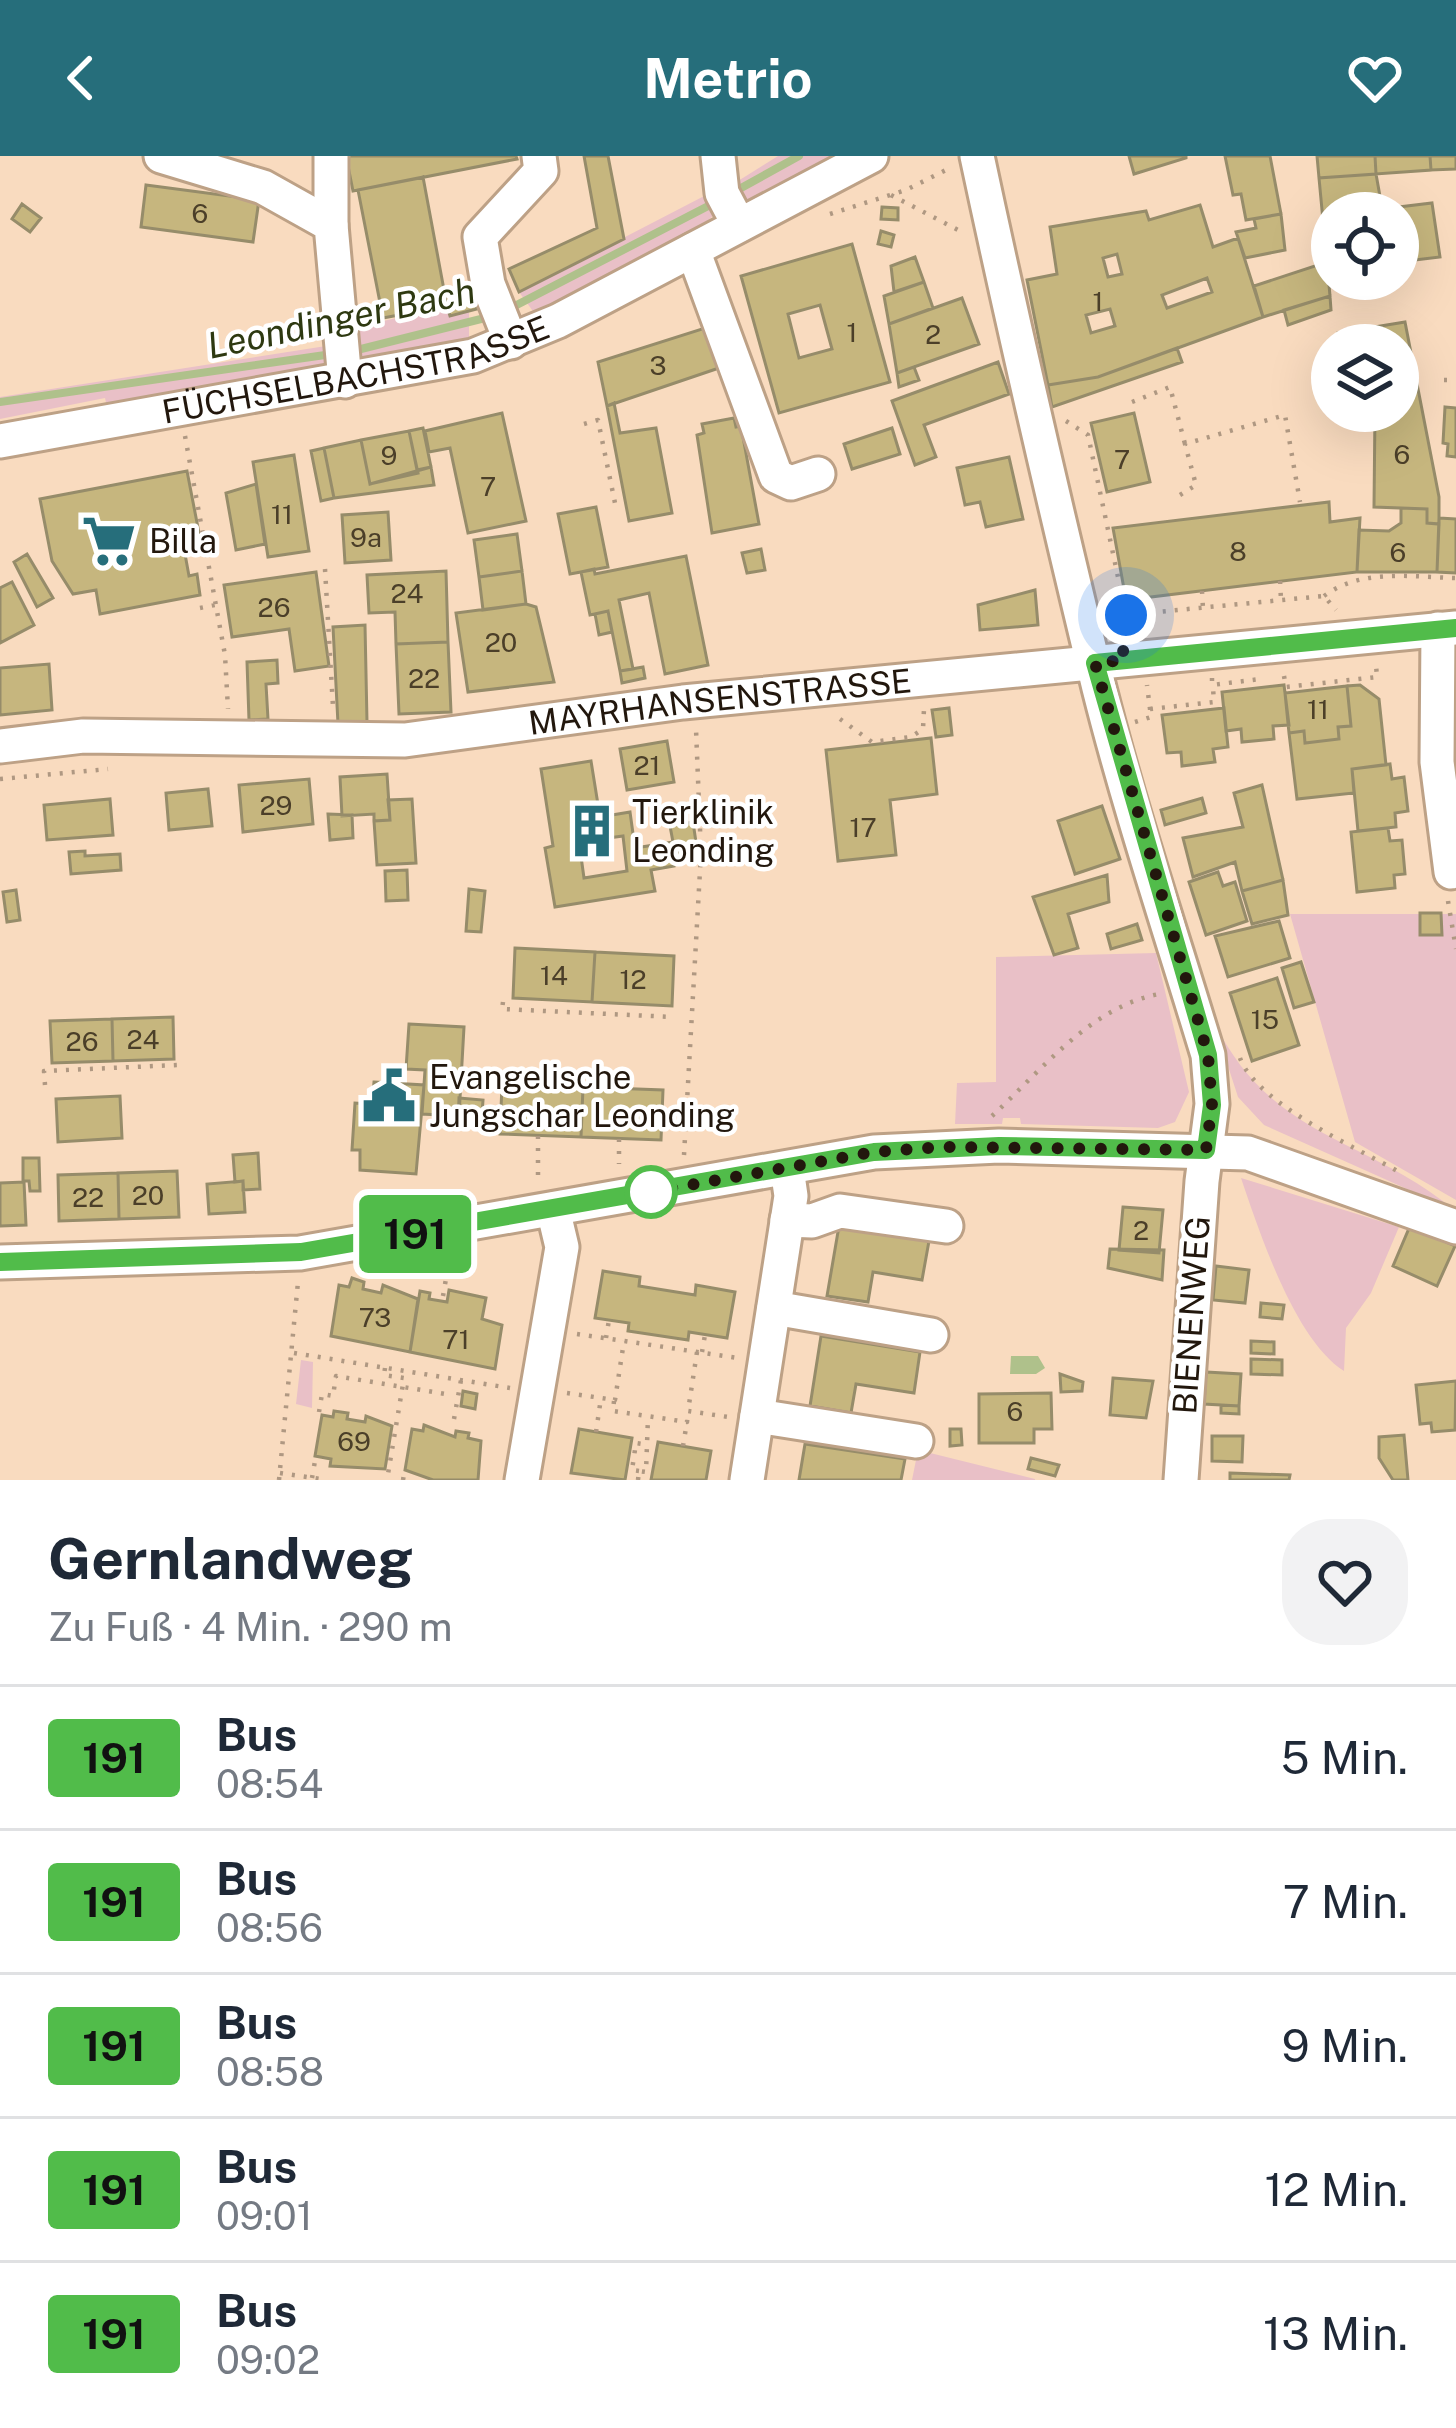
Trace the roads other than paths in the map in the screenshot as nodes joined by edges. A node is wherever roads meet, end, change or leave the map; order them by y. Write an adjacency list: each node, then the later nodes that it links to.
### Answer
1 (161, 156): 8 (street)
2 (331, 156): 8 (street)
3 (538, 156): 10 (street)
4 (718, 156): 7 (street)
5 (871, 156): 7 (street, FÜCHSELBACHSTRASSE)
6 (965, 162): 15 (street, BIENENWEG)
7 (730, 208): 9 (street, FÜCHSELBACHSTRASSE)
8 (332, 225): 11 (street)
9 (693, 250): 10 (street, FÜCHSELBACHSTRASSE); 13 (street)
10 (504, 325): 11 (street, FÜCHSELBACHSTRASSE)
11 (342, 362): 12 (street, FÜCHSELBACHSTRASSE)
12 (0, 441)
13 (818, 474)
14 (1447, 629): 15 (street, MAYRHANSENSTRASSE); 17 (street, MAYRHANSENSTRASSE)
15 (1122, 668): 16 (street, MAYRHANSENSTRASSE); 18 (street, BIENENWEG)
16 (0, 746)
17 (1451, 872)
18 (1206, 1150): 19 (street); 23 (street); 31 (street, BIENENWEG)
19 (787, 1168): 20 (street); 21 (street)
20 (546, 1200): 24 (street); 29 (street)
21 (788, 1220): 22 (street); 25 (street)
22 (946, 1226)
23 (1456, 1227)
24 (0, 1262)
25 (774, 1308): 26 (street); 27 (street)
26 (931, 1335)
27 (749, 1417): 28 (street); 30 (street)
28 (916, 1441)
29 (522, 1480)
30 (748, 1480)
31 (1180, 1480)

